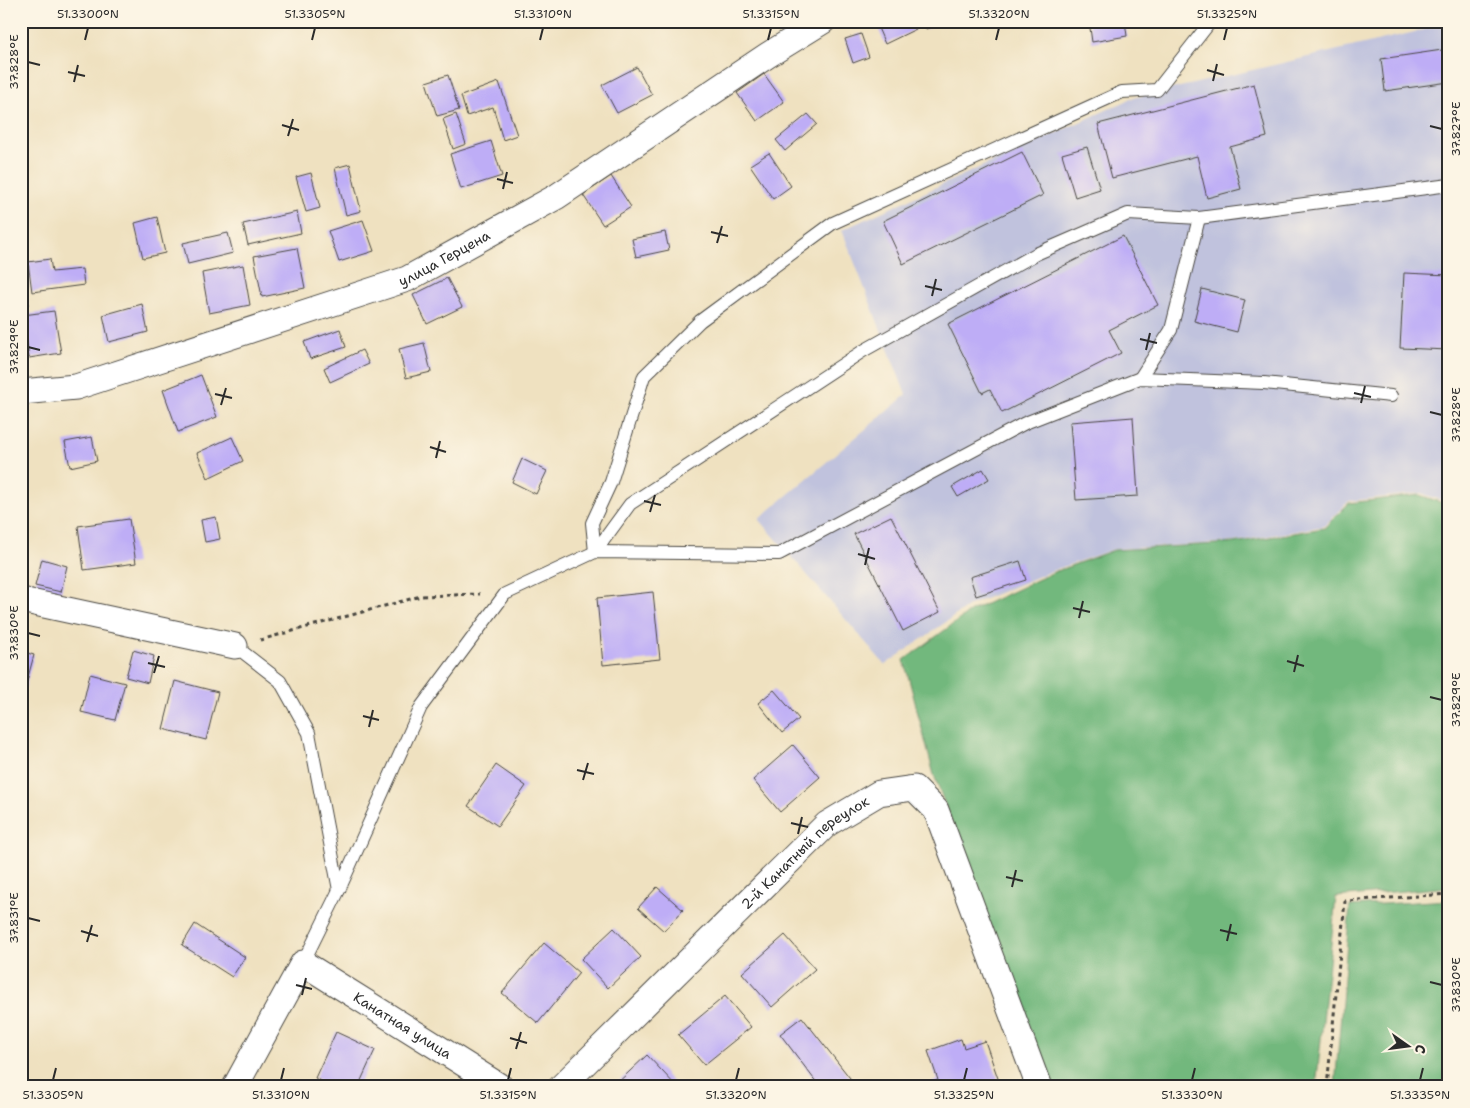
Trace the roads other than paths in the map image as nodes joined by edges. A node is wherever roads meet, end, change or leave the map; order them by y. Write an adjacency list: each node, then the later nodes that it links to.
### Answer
1 (823, 21): 6 (street, улица Герцена)
2 (1212, 21): 8 (lane)
3 (1449, 185): 4 (lane)
4 (1199, 218): 5 (lane); 8 (lane)
5 (1140, 378): 7 (lane); 8 (lane)
6 (21, 392)
7 (1391, 396)
8 (595, 552): 11 (lane)
9 (21, 600): 10 (street)
10 (235, 646): 11 (lane)
11 (339, 890): 12 (lane)
12 (303, 964): 13 (street); 14 (street, Канатная улица)
13 (234, 1087)
14 (501, 1087)
15 (561, 1087): 16 (street, 2-й Канатный переулок)
16 (1038, 1087)

